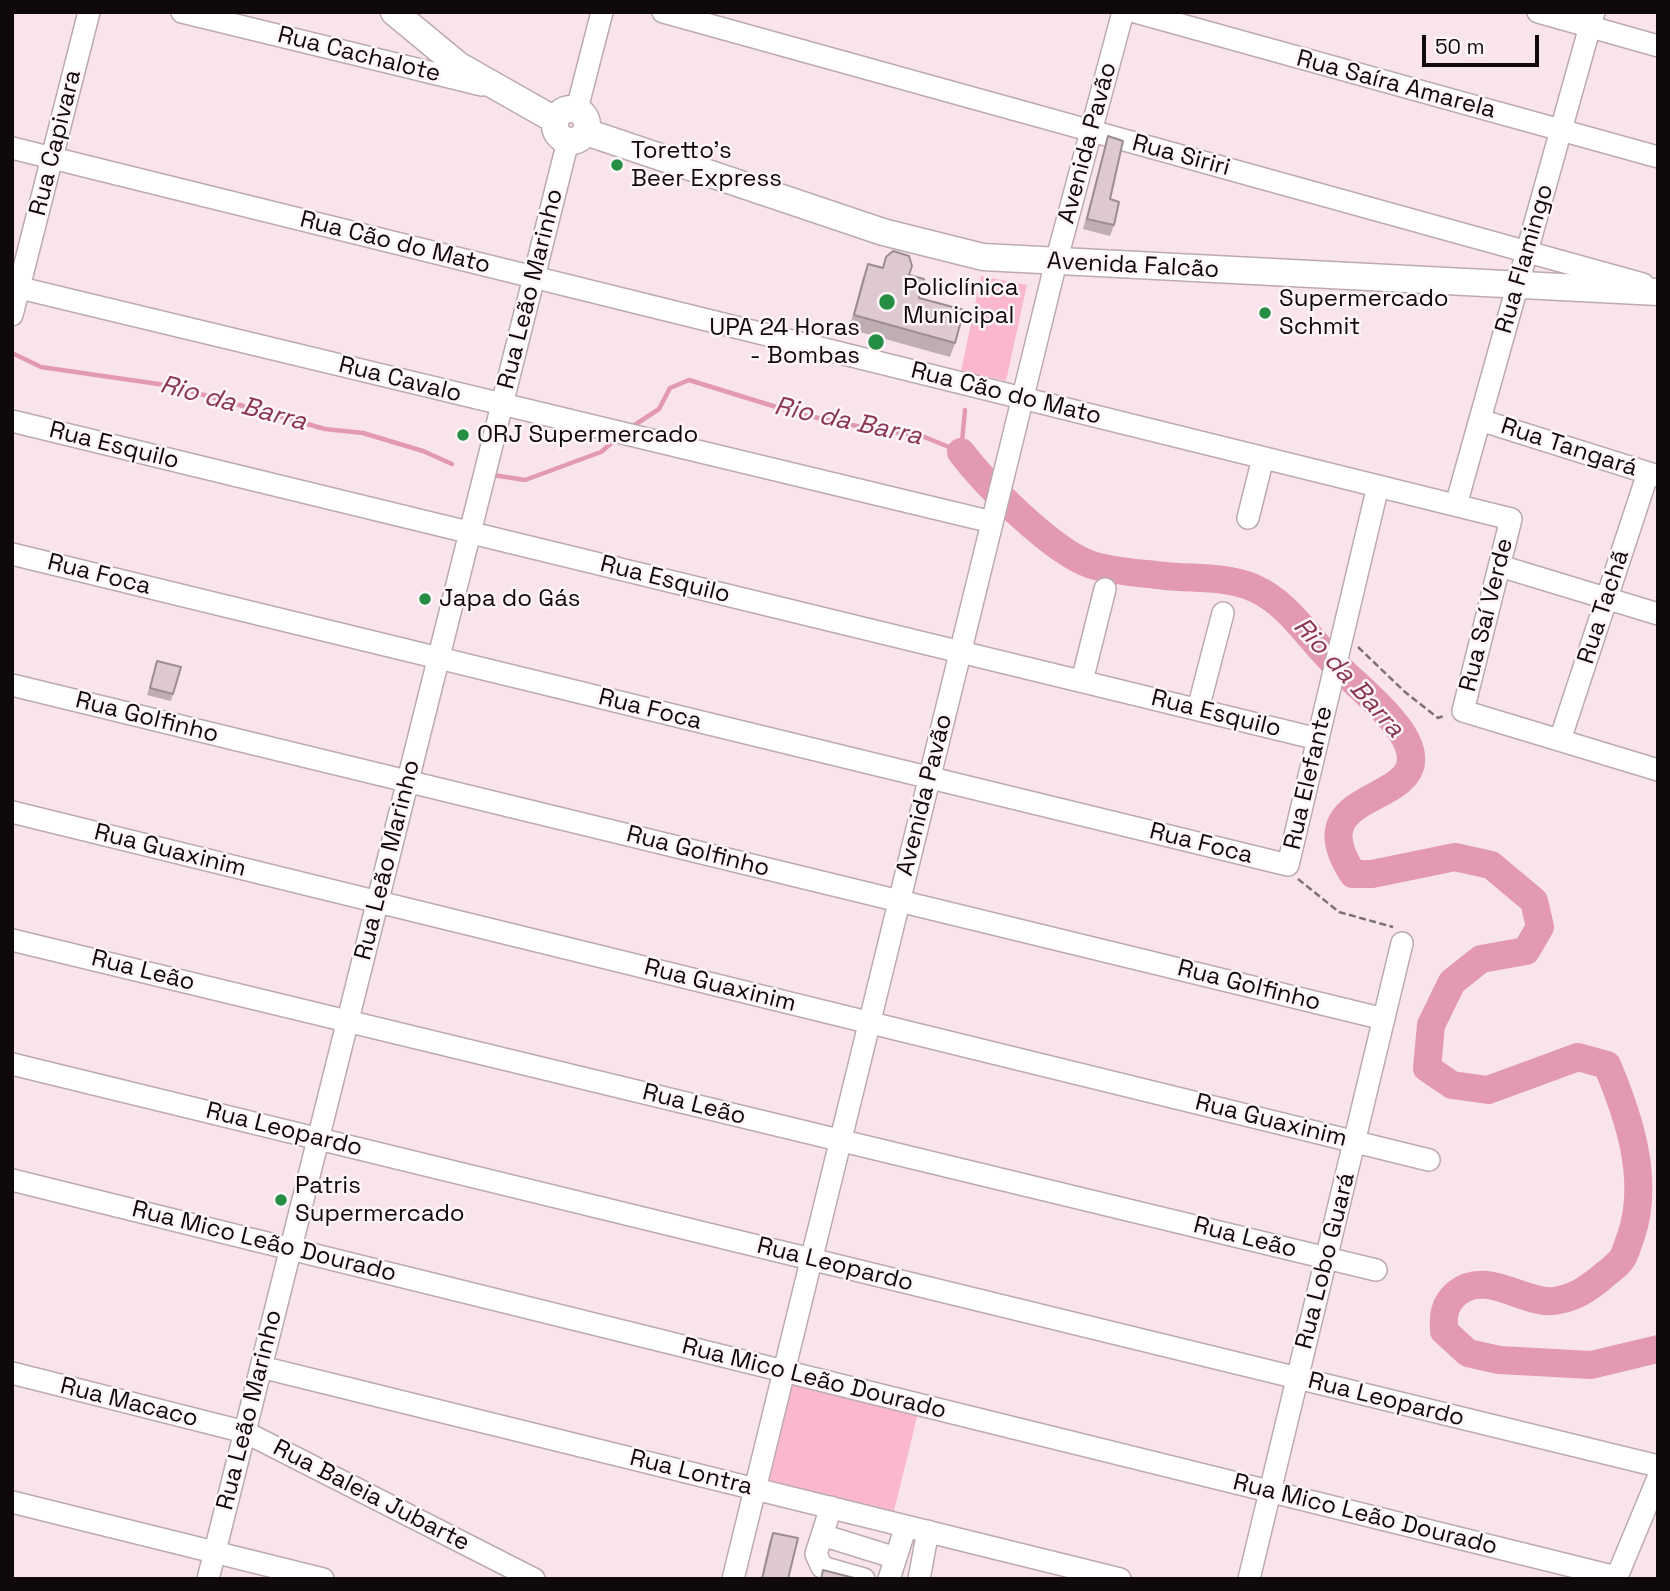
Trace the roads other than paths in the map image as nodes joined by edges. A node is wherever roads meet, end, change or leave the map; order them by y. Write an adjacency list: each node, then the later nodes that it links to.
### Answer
1 (89, 12): 17 (street, Rua Capivara)
2 (182, 12): 11 (street, Rua Cachalote)
3 (394, 12): 11 (main road, Avenida Falcão)
4 (602, 12): 12 (street, Rua Leão Marinho)
5 (663, 12): 14 (street, Rua Siriri)
6 (1123, 12): 14 (street, Avenida Pavão)
7 (1135, 12): 13 (street, Rua Saíra Amarela)
8 (1538, 12): 9 (street)
9 (1592, 20): 10 (street); 13 (street, Rua Flamingo)
10 (1658, 46)
11 (495, 89): 12 (main road, Avenida Falcão)
12 (572, 126): 19 (main road, Avenida Falcão); 20 (street, Rua Leão Marinho)
13 (1561, 130): 16 (street, Rua Saíra Amarela); 18 (street, Rua Flamingo)
14 (1091, 131): 18 (street, Rua Siriri); 19 (street, Avenida Pavão)
15 (12, 148): 17 (street, Rua Cão do Mato)
16 (1658, 157)
17 (52, 158): 20 (street, Rua Cão do Mato); 22 (street, Rua Capivara)
18 (1527, 252): 21 (street, Rua Flamingo); 23 (street, Rua Siriri)
19 (1056, 262): 21 (main road, Avenida Falcão); 25 (street, Avenida Pavão)
20 (534, 277): 25 (street, Rua Cão do Mato); 26 (street, Rua Leão Marinho)
21 (1517, 286): 23 (main road, Avenida Falcão); 27 (street, Rua Flamingo)
22 (16, 287): 24 (street, Rua Capivara); 26 (street, Rua Cavalo)
23 (1658, 290)
24 (12, 315)
25 (1022, 398): 29 (street, Rua Cão do Mato); 35 (street, Avenida Pavão)
26 (502, 405): 35 (street, Rua Cavalo); 36 (street, Rua Leão Marinho)
27 (1480, 420): 30 (street, Rua Tangará); 32 (street, Rua Flamingo)
28 (12, 421): 36 (street, Rua Esquilo)
29 (1264, 458): 31 (street, Rua Cão do Mato); 33 (street)
30 (1653, 475): 40 (street, Rua Tachã)
31 (1378, 486): 32 (street, Rua Cão do Mato); 48 (street, Rua Elefante)
32 (1456, 505): 34 (street, Rua Cão do Mato)
33 (1248, 518)
34 (1511, 519): 38 (street, Rua Saí Verde)
35 (992, 522): 43 (street, Avenida Pavão)
36 (470, 532): 43 (street, Rua Esquilo); 44 (street, Rua Leão Marinho)
37 (12, 554): 44 (street, Rua Foca)
38 (1500, 566): 40 (street); 49 (street, Rua Saí Verde)
39 (1105, 589): 45 (street)
40 (1606, 599): 42 (street); 49 (street, Rua Tachã)
41 (1223, 613): 47 (street)
42 (1658, 614)
43 (960, 651): 45 (street, Rua Esquilo); 51 (street, Avenida Pavão)
44 (439, 659): 51 (street, Rua Foca); 52 (street, Rua Leão Marinho)
45 (1082, 681): 47 (street, Rua Esquilo)
46 (12, 685): 52 (street, Rua Golfinho)
47 (1198, 709): 48 (street, Rua Esquilo)
48 (1318, 738): 54 (street, Rua Elefante)
49 (1560, 740): 50 (street)
50 (1658, 770)
51 (929, 778): 54 (street, Rua Foca); 55 (street, Avenida Pavão)
52 (408, 781): 55 (street, Rua Golfinho); 56 (street, Rua Leão Marinho)
53 (12, 812): 56 (street, Rua Guaxinim)
54 (1288, 865)
55 (899, 901): 59 (street, Rua Golfinho); 61 (street, Avenida Pavão)
56 (378, 902): 60 (street, Rua Leão Marinho); 61 (street, Rua Guaxinim)
57 (12, 940): 60 (street, Rua Leão)
58 (1402, 943): 59 (street, Rua Lobo Guará)
59 (1384, 1018): 65 (street, Rua Lobo Guará)
60 (348, 1021): 63 (street, Rua Leão Marinho); 64 (street, Rua Leão)
61 (869, 1023): 64 (street, Avenida Pavão); 65 (street, Rua Guaxinim)
62 (12, 1064): 63 (street, Rua Leopardo)
63 (319, 1139): 68 (street, Rua Leão Marinho); 70 (street, Rua Leopardo)
64 (840, 1140): 69 (street, Rua Leão); 70 (street, Avenida Pavão)
65 (1354, 1142): 66 (street, Rua Guaxinim); 69 (street, Rua Lobo Guará)
66 (1429, 1160)
67 (12, 1180): 68 (street, Rua Mico Leão Dourado)
68 (291, 1249): 72 (street, Rua Leão Marinho); 73 (street, Rua Mico Leão Dourado)
69 (1326, 1258): 71 (street, Rua Leão); 75 (street, Rua Lobo Guará)
70 (811, 1259): 73 (street, Avenida Pavão); 75 (street, Rua Leopardo)
71 (1376, 1270)
72 (261, 1367): 76 (street, Rua Leão Marinho); 79 (street, Rua Lontra)
73 (784, 1371): 79 (street, Avenida Pavão); 80 (street, Rua Mico Leão Dourado)
74 (12, 1373): 76 (street, Rua Macaco)
75 (1297, 1378): 77 (street, Rua Leopardo); 80 (street, Rua Lobo Guará)
76 (245, 1432): 86 (street, Rua Leão Marinho); 88 (street, Rua Baleia Jubarte)
77 (1658, 1466)
78 (1658, 1478): 89 (street)
79 (755, 1489): 82 (street, Rua Lontra); 93 (street, Avenida Pavão)
80 (1270, 1492): 89 (street, Rua Mico Leão Dourado); 98 (street, Rua Lobo Guará)
81 (12, 1502): 86 (street)
82 (831, 1507): 83 (street, Rua Lontra); 85 (street)
83 (906, 1526): 84 (street, Rua Lontra); 87 (street)
84 (928, 1531): 96 (street); 97 (street, Rua Lontra)
85 (822, 1535): 87 (street); 94 (street)
86 (215, 1552): 90 (street, Rua Leão Marinho); 91 (street)
87 (896, 1558): 95 (street)
88 (510, 1573): 92 (street, Rua Baleia Jubarte)
89 (1616, 1578)
90 (208, 1579)
91 (323, 1579)
92 (534, 1579)
93 (733, 1579)
94 (864, 1579)
95 (889, 1579)
96 (919, 1579)
97 (1120, 1579)
98 (1249, 1579)

